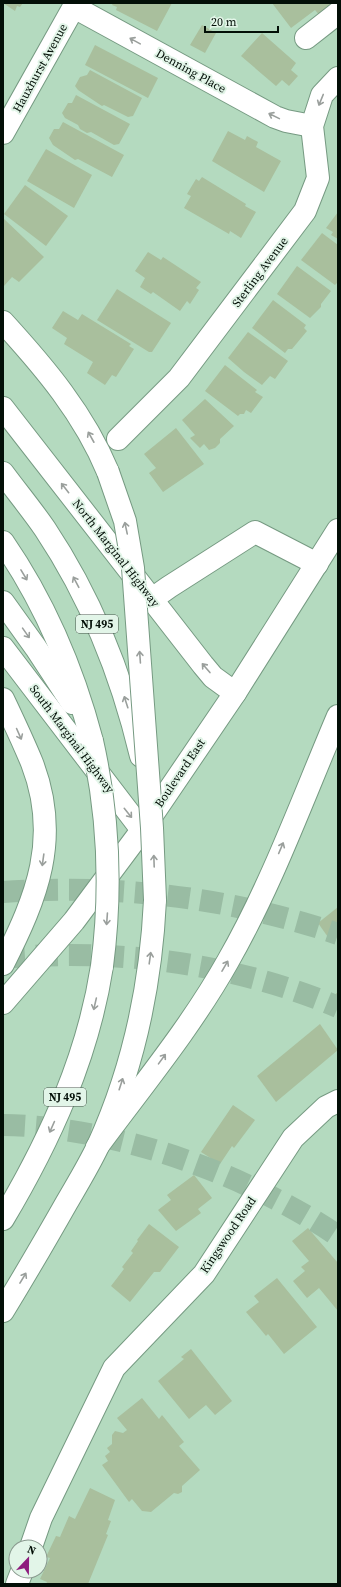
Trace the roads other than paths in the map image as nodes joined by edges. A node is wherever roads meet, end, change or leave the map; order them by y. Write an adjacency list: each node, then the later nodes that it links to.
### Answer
1 (75, 5): 5 (main road, Denning Place, one-way to 1); 6 (main road, Hauxhurst Avenue)
2 (338, 13): 3 (main road)
3 (306, 38)
4 (338, 78): 5 (main road, Sterling Avenue, one-way to 5)
5 (312, 126): 9 (main road, Sterling Avenue)
6 (3, 133)
7 (3, 322): 21 (main road, one-way to 7, bridge)
8 (3, 408): 14 (main road, North Marginal Highway, one-way to 8)
9 (118, 439)
10 (3, 473): 21 (main road, NJ 495, one-way to 10, bridge)
11 (338, 530): 13 (main road, Boulevard East)
12 (3, 542): 20 (main road, NJ 495, one-way to 20)
13 (317, 564): 14 (main road); 17 (main road, Boulevard East)
14 (152, 599): 17 (main road, North Marginal Highway, one-way to 14)
15 (3, 602): 20 (main road, one-way to 20)
16 (3, 648): 22 (main road, South Marginal Highway, one-way to 22)
17 (235, 693): 22 (main road, Boulevard East)
18 (3, 699): 23 (main road, one-way to 23)
19 (338, 716): 26 (main road, one-way to 19)
20 (92, 741): 27 (main road, NJ 495, one-way to 27, bridge)
21 (150, 794): 26 (main road, NJ 495, one-way to 21, bridge)
22 (142, 830): 24 (main road, Boulevard East)
23 (3, 964)
24 (3, 1002)
25 (338, 1101): 29 (main road, Kingswood Road)
26 (97, 1147): 28 (main road, NJ 495, one-way to 26)
27 (3, 1219)
28 (3, 1311)
29 (34, 1539)

